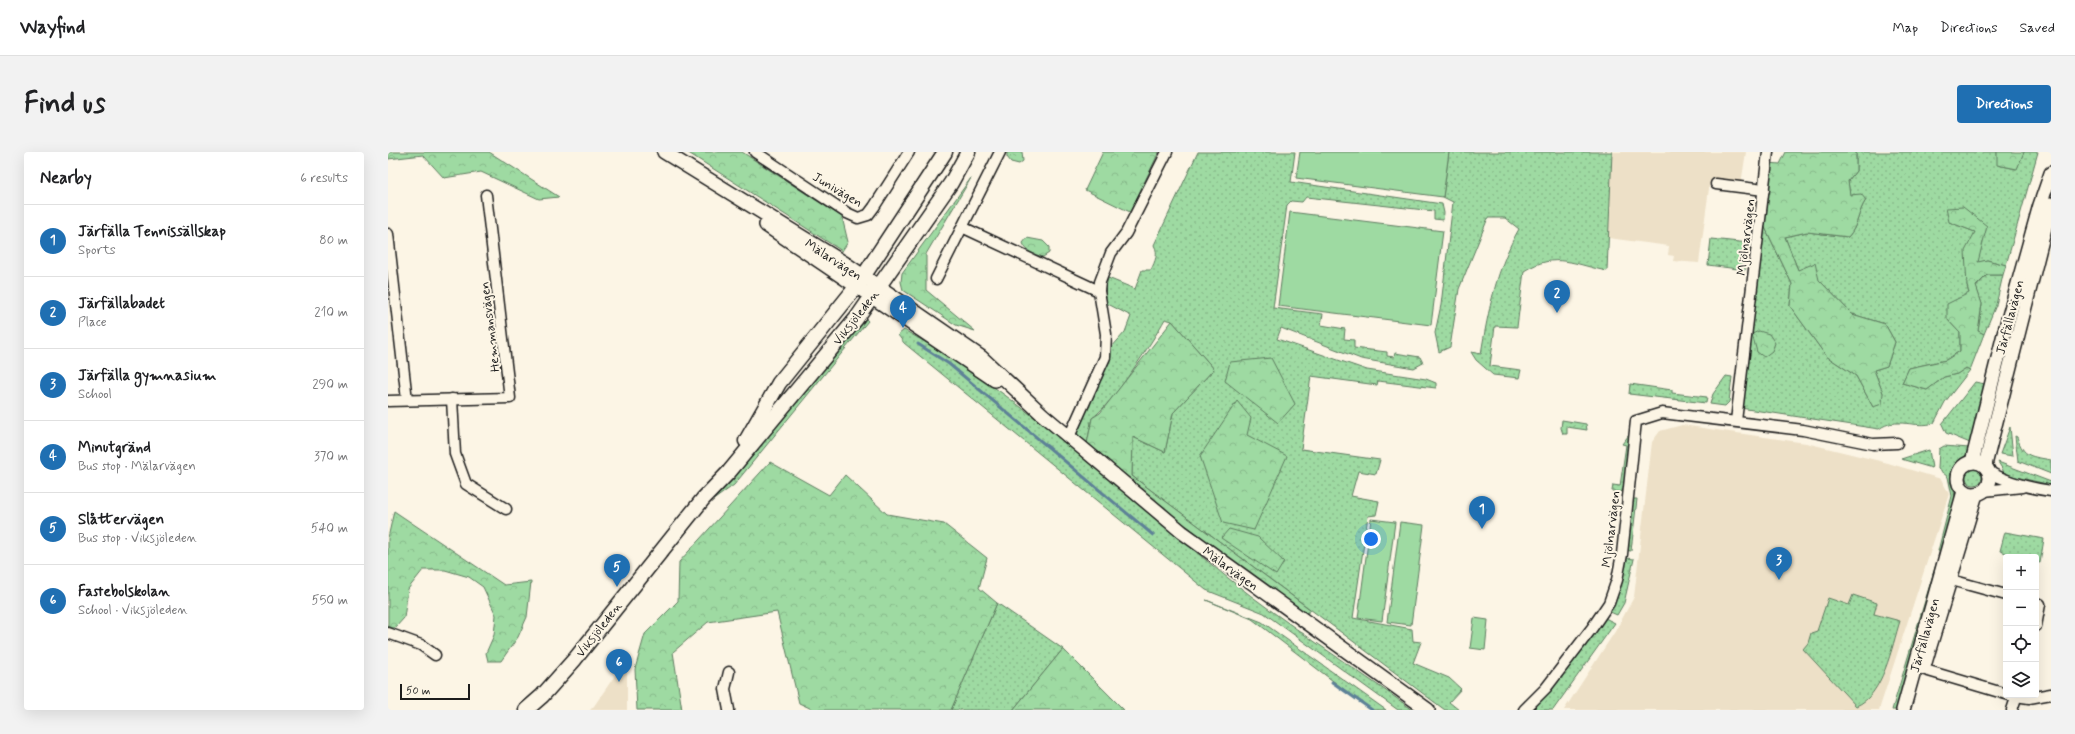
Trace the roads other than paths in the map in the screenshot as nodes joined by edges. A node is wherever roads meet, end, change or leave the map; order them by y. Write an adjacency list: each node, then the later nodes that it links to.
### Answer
1 (664, 152): 17 (street, Mälarvägen)
2 (755, 152): 3 (street, Junivägen)
3 (908, 152)
4 (945, 152): 17 (main road, Viksjöleden)
5 (968, 152): 19 (main road, Viksjöleden)
6 (1000, 152): 14 (street)
7 (1167, 152): 18 (street)
8 (1768, 152): 11 (street, Mjölnarvägen)
9 (2051, 173): 13 (street, Järfällavägen)
10 (1716, 184): 11 (street)
11 (1764, 190): 23 (street, Mjölnarvägen)
12 (486, 195): 20 (street, Hemmansvägen)
13 (2048, 206): 26 (street, Järfällavägen)
14 (962, 227): 16 (street); 18 (street)
15 (388, 234): 21 (street)
16 (936, 279)
17 (860, 282): 19 (street, Mälarvägen); 27 (main road, Viksjöleden)
18 (1098, 291): 24 (street)
19 (876, 292): 24 (street, Mälarvägen); 27 (main road, Viksjöleden)
20 (452, 399): 21 (street, Hemmansvägen); 31 (street)
21 (407, 400): 22 (street, Hemmansvägen)
22 (388, 401)
23 (1736, 420): 25 (street, Mjölnarvägen); 47 (street, Mjölnarvägen)
24 (1069, 437): 46 (street, Mälarvägen)
25 (1897, 443)
26 (1982, 466): 28 (street); 29 (street); 29 (street)
27 (729, 472): 44 (main road, Viksjöleden)
28 (2024, 487): 29 (street); 30 (street)
29 (1975, 492): 32 (street, Järfällavägen)
30 (2051, 492)
31 (506, 510)
32 (1945, 579): 33 (street); 38 (street, Järfällavägen)
33 (2003, 594)
34 (2042, 603): 35 (street)
35 (2039, 614)
36 (388, 633): 37 (street)
37 (435, 656)
38 (1919, 668): 40 (street); 48 (street, Järfällavägen); 49 (street, Järfällavägen)
39 (729, 672): 45 (street)
40 (2003, 693)
41 (2051, 694): 42 (street)
42 (2039, 696)
43 (2014, 698): 50 (street)
44 (526, 710)
45 (729, 710)
46 (1428, 710)
47 (1524, 710)
48 (1903, 710)
49 (1911, 710)
50 (2012, 710)

